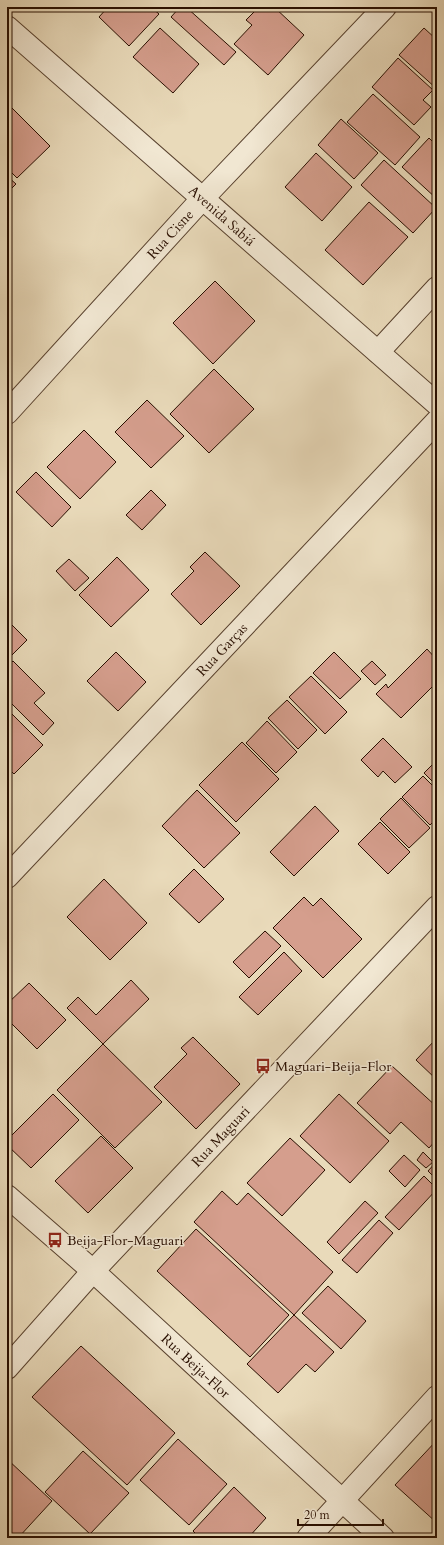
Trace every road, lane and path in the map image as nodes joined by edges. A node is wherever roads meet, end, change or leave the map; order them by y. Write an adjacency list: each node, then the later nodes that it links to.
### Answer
1 (385, 7): 3 (street, Rua Cisne)
2 (7, 27): 3 (street, Avenida Sabiá)
3 (203, 198): 5 (street, Avenida Sabiá); 7 (street, Rua Cisne)
4 (437, 288): 5 (street)
5 (378, 352): 6 (street, Avenida Sabiá)
6 (437, 404)
7 (7, 413)
8 (437, 421): 9 (street, Rua Garças)
9 (7, 877)
10 (437, 907): 12 (street, Rua Maguari)
11 (7, 1196): 12 (street, Rua Beija-Flor)
12 (93, 1271): 13 (street, Rua Maguari); 15 (street, Rua Beija-Flor)
13 (7, 1368)
14 (437, 1397): 15 (street)
15 (343, 1500): 16 (street); 17 (street, Rua Beija-Flor)
16 (308, 1538)
17 (383, 1538)

